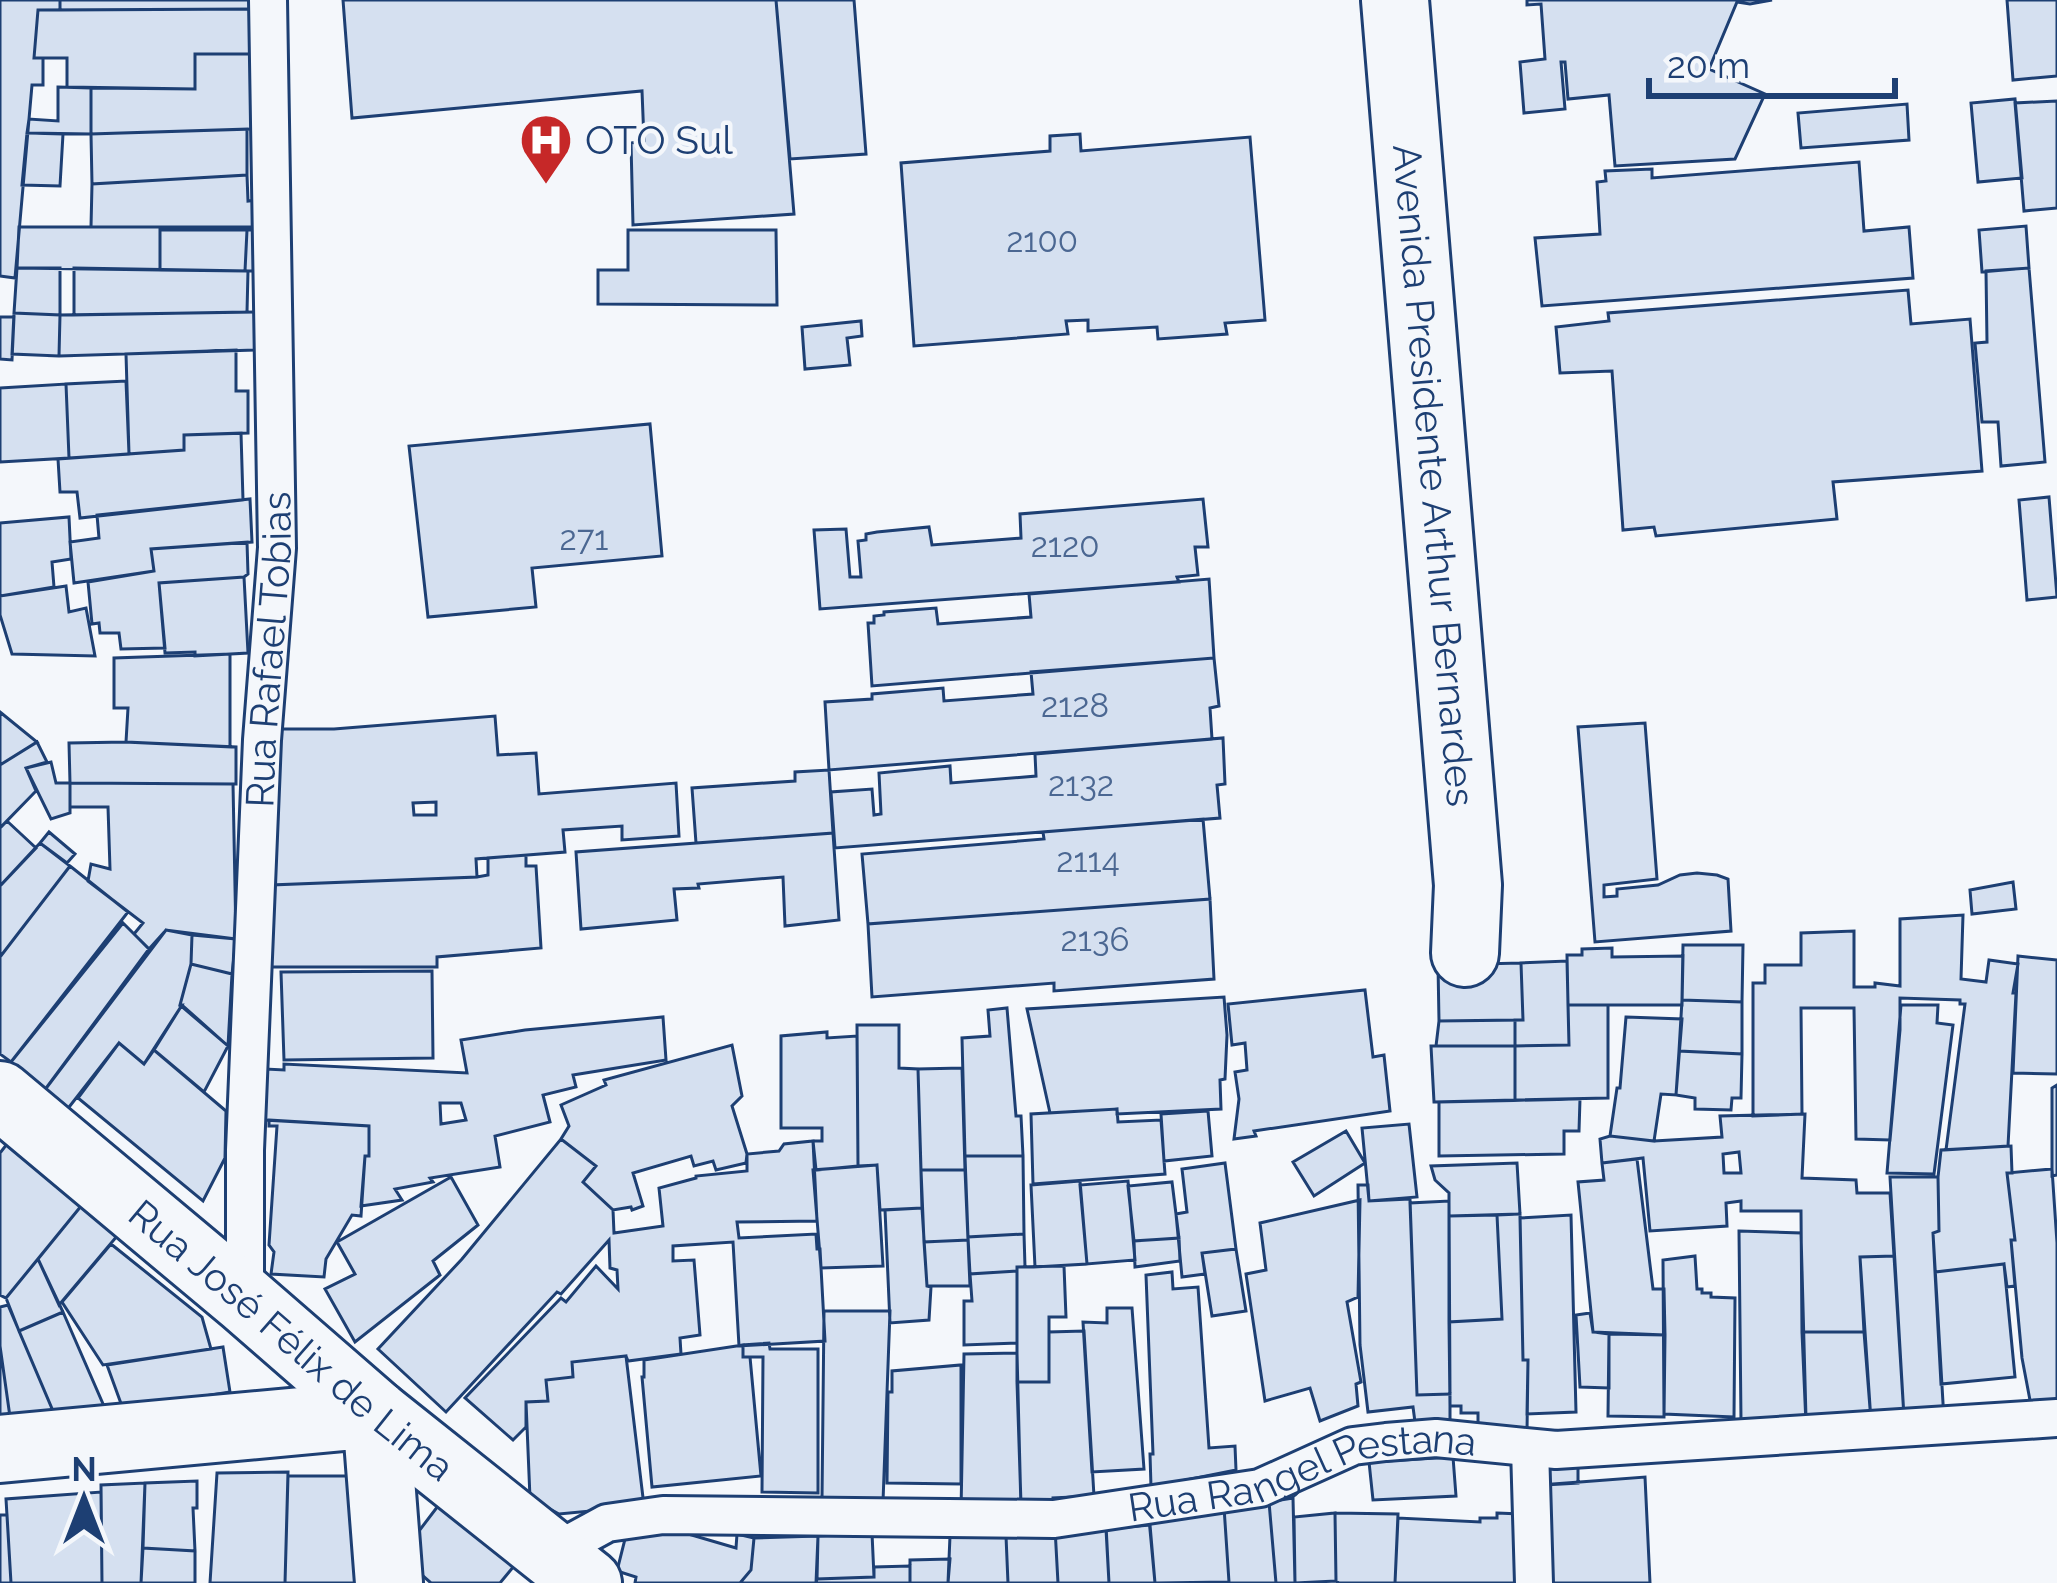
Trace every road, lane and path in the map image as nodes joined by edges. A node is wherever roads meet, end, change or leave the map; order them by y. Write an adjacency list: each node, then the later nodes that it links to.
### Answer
1 (268, 0): 5 (lane, Rua Rafael Tobias)
2 (1395, 0): 3 (street, Avenida Presidente Arthur Bernardes)
3 (1465, 953)
4 (0, 1095): 5 (street, Rua José Félix de Lima)
5 (245, 1300): 6 (street, Rua José Félix de Lima)
6 (376, 1414): 9 (street); 10 (street, Rua José Félix de Lima); 11 (street)
7 (2057, 1418): 8 (lane, Rua Rangel Pestana)
8 (1530, 1448): 10 (lane, Rua Rangel Pestana); 12 (lane)
9 (0, 1449)
10 (570, 1568)
11 (388, 1583)
12 (1534, 1583)

